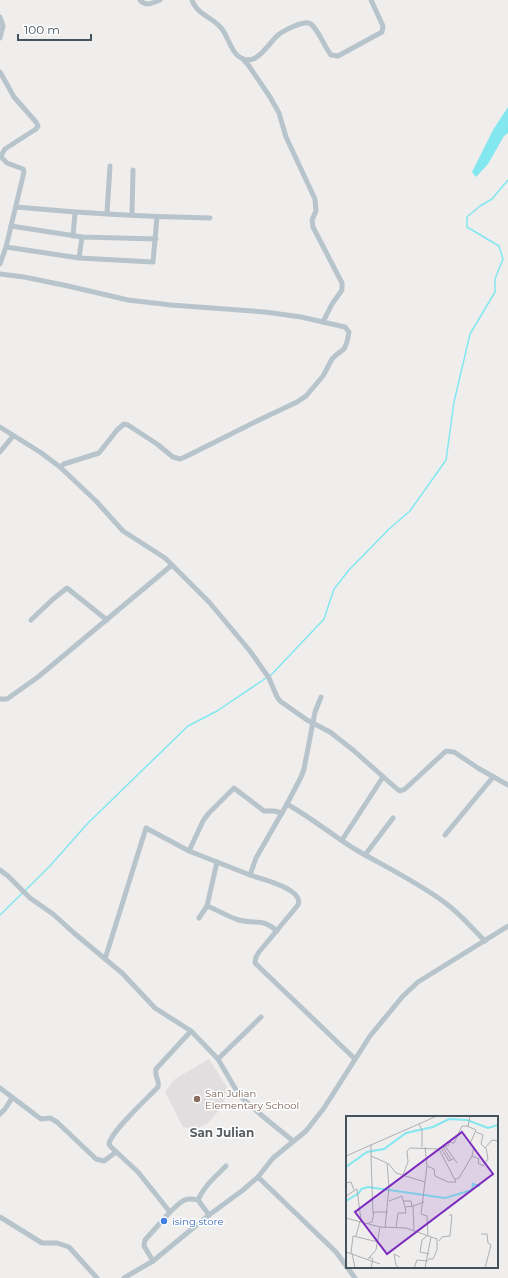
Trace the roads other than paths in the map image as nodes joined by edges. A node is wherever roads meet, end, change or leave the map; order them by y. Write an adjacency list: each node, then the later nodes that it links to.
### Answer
1 (140, 0): 2 (street)
2 (160, 0)
3 (192, 0): 7 (street)
4 (371, 0): 7 (street)
5 (0, 17): 6 (street)
6 (0, 38)
7 (243, 58): 25 (street)
8 (0, 72): 11 (street)
9 (110, 166): 13 (street)
10 (132, 170): 14 (street)
11 (16, 206): 12 (street); 17 (street)
12 (76, 213): 13 (street); 18 (street)
13 (107, 213): 14 (street)
14 (132, 215): 15 (street)
15 (157, 217): 16 (street); 20 (street)
16 (210, 218)
17 (11, 226): 18 (street); 21 (street)
18 (73, 236): 19 (street)
19 (82, 237): 20 (street); 22 (street)
20 (156, 239): 22 (street)
21 (6, 247): 22 (street); 23 (street)
22 (79, 258)
23 (0, 264)
24 (0, 274): 25 (street)
25 (323, 322): 29 (street)
26 (0, 428): 27 (street)
27 (13, 436): 28 (street); 29 (street)
28 (0, 452)
29 (60, 467): 30 (street)
30 (172, 565): 32 (street); 35 (street)
31 (31, 620): 32 (street)
32 (107, 620): 34 (street)
33 (321, 697): 35 (street)
34 (0, 699)
35 (313, 723): 36 (street); 39 (street)
36 (383, 777): 37 (street); 43 (street)
37 (493, 777): 38 (street); 42 (street)
38 (508, 786)
39 (287, 804): 40 (street); 43 (street)
40 (282, 813): 44 (street); 48 (street)
41 (394, 818): 45 (street)
42 (446, 835)
43 (342, 840): 45 (street)
44 (190, 851): 46 (street); 54 (street)
45 (365, 854): 53 (street)
46 (217, 862): 48 (street); 49 (street)
47 (0, 870): 54 (street)
48 (250, 875): 52 (street)
49 (207, 906): 50 (street); 52 (street)
50 (199, 918)
51 (508, 926): 53 (street)
52 (277, 931): 58 (street)
53 (485, 941): 58 (street)
54 (106, 959): 56 (street)
55 (261, 1017): 57 (street)
56 (191, 1031): 57 (street); 63 (street)
57 (218, 1059): 62 (street)
58 (355, 1059): 62 (street)
59 (0, 1088): 60 (street)
60 (12, 1098): 61 (street); 63 (street)
61 (0, 1114)
62 (293, 1141): 65 (street)
63 (116, 1152): 67 (street)
64 (226, 1166): 66 (street)
65 (258, 1177): 68 (street); 71 (street)
66 (198, 1200): 67 (street); 68 (street)
67 (170, 1212): 70 (street)
68 (209, 1215): 70 (street)
69 (0, 1217): 73 (street)
70 (153, 1261): 74 (street)
71 (346, 1266)
72 (348, 1268): 75 (street)
73 (97, 1278)
74 (124, 1278)
75 (355, 1278)

